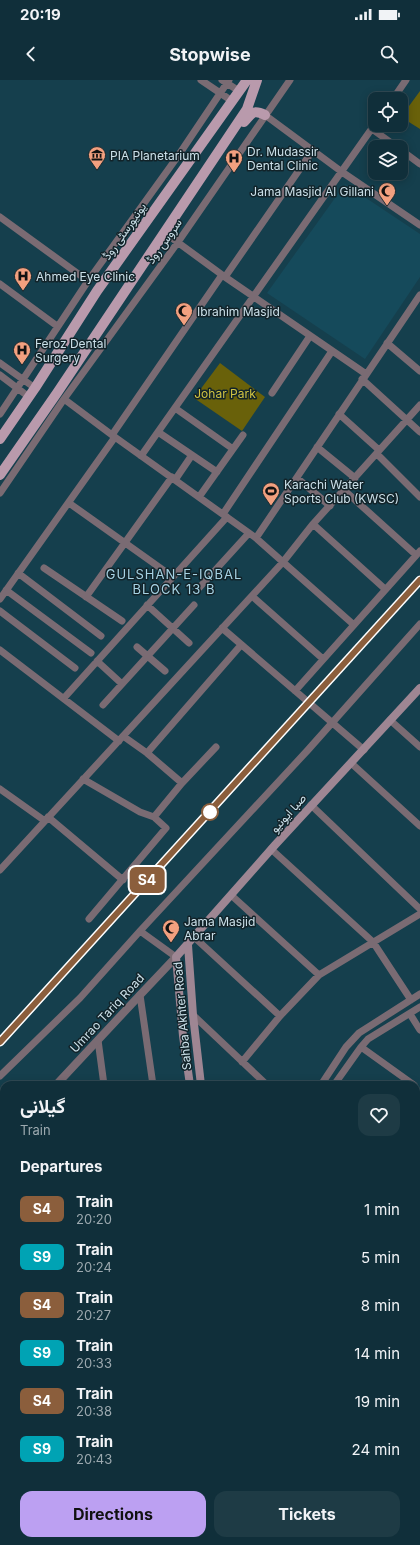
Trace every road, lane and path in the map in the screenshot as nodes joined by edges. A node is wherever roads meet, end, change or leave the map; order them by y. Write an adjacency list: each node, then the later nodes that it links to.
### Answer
1 (201, 80): 9 (street)
2 (247, 80): 7 (main road, یونیورسٹی روڈ)
3 (257, 80): 15 (main road)
4 (290, 80): 11 (street, سروس روڈ)
5 (406, 80): 8 (street)
6 (226, 81): 7 (street); 9 (street)
7 (239, 91): 10 (main road, یونیورسٹی روڈ)
8 (398, 92)
9 (220, 93): 10 (street); 20 (street)
10 (232, 101): 21 (main road, یونیورسٹی روڈ)
11 (265, 115): 15 (main road); 16 (street); 25 (street, سروس روڈ)
12 (370, 132): 19 (street)
13 (379, 132): 14 (street)
14 (389, 140)
15 (220, 149): 24 (main road)
16 (313, 150): 19 (street); 28 (street)
17 (408, 155): 18 (street)
18 (420, 164)
19 (342, 172): 23 (street); 32 (street)
20 (144, 202): 21 (street); 26 (street)
21 (155, 210): 27 (main road, یونیورسٹی روڈ)
22 (0, 218): 29 (street)
23 (420, 225)
24 (165, 233): 25 (street); 42 (main road)
25 (178, 242): 28 (street); 42 (street, سروس روڈ)
26 (115, 243): 27 (street); 29 (street)
27 (125, 251): 45 (main road, یونیورسٹی روڈ)
28 (223, 276): 32 (street); 57 (street)
29 (88, 280): 34 (street)
30 (0, 284): 34 (street)
31 (420, 295): 33 (street)
32 (253, 297): 35 (street); 50 (street)
33 (418, 304): 36 (street)
34 (57, 326): 43 (street)
35 (310, 336): 37 (street); 46 (street)
36 (387, 343): 39 (street); 41 (street)
37 (332, 351): 41 (street); 75 (street)
38 (0, 363): 43 (street)
39 (420, 371)
40 (0, 375): 44 (street)
41 (364, 376): 52 (street); 53 (street)
42 (73, 379): 48 (street, سروس روڈ); 65 (main road)
43 (24, 380): 44 (street); 45 (street)
44 (18, 388): 47 (street); 51 (street)
45 (35, 388): 47 (main road, یونیورسٹی روڈ)
46 (272, 393)
47 (29, 397): 58 (main road, یونیورسٹی روڈ)
48 (64, 399): 57 (street); 70 (street, سروس روڈ)
49 (420, 405): 53 (street)
50 (175, 408): 54 (street); 60 (street)
51 (0, 414)
52 (339, 414): 59 (street); 61 (street)
53 (407, 420): 55 (street); 61 (street)
54 (158, 432): 62 (street); 63 (street)
55 (420, 432)
56 (243, 434): 60 (street)
57 (114, 436): 63 (street); 73 (street)
58 (0, 440)
59 (317, 447): 67 (street); 68 (street)
60 (233, 449): 64 (street)
61 (378, 452): 68 (street); 72 (street)
62 (192, 455): 64 (street); 66 (street)
63 (141, 456): 66 (street)
64 (217, 472): 71 (street)
65 (0, 475)
66 (173, 478): 71 (street); 79 (street)
67 (296, 478): 74 (street); 78 (street)
68 (355, 478): 69 (street)
69 (344, 490): 74 (street); 80 (street)
70 (0, 493)
71 (199, 497): 75 (street)
72 (420, 497)
73 (69, 503): 79 (street); 83 (street)
74 (330, 506): 76 (street)
75 (225, 515): 77 (street); 84 (street)
76 (313, 524): 81 (street); 86 (street)
77 (249, 533): 78 (street); 85 (street)
78 (256, 538): 81 (street)
79 (125, 542): 84 (street); 89 (street)
80 (418, 553): 86 (street)
81 (284, 562): 88 (street); 96 (street)
82 (44, 568): 89 (street)
83 (18, 573): 87 (street); 99 (street)
84 (173, 576): 92 (street)
85 (199, 588)
86 (385, 589): 96 (street)
87 (6, 590): 90 (street); 104 (street)
88 (252, 596): 98 (street); 106 (street)
89 (86, 597): 94 (street)
90 (0, 599)
91 (194, 605): 97 (street)
92 (147, 606): 97 (street); 107 (street)
93 (0, 611): 108 (street)
94 (122, 621)
95 (420, 624): 116 (street)
96 (354, 625): 106 (street)
97 (172, 628): 100 (street); 105 (street)
98 (222, 628): 101 (street); 117 (street)
99 (101, 636)
100 (189, 643)
101 (241, 644): 112 (street); 121 (street)
102 (138, 647): 105 (street)
103 (0, 650): 113 (street)
104 (91, 653)
105 (148, 656): 109 (street); 110 (street)
106 (323, 659): 112 (street)
107 (97, 661): 110 (street); 113 (street)
108 (75, 668)
109 (165, 671)
110 (122, 684): 114 (street)
111 (420, 688): 115 (main road, صبا ایونیو)
112 (295, 691): 116 (street)
113 (64, 698): 117 (street)
114 (104, 705)
115 (390, 720): 119 (street); 120 (main road, صبا ایونیو)
116 (331, 722): 120 (street); 137 (street)
117 (121, 738): 121 (street); 123 (street)
118 (216, 747): 124 (street)
119 (420, 747)
120 (364, 750): 122 (main road, صبا ایونیو)
121 (147, 753): 124 (street)
122 (351, 763): 126 (main road, صبا ایونیو); 129 (street)
123 (83, 779): 127 (street); 128 (street)
124 (182, 783): 127 (street)
125 (0, 789): 128 (street)
126 (311, 805): 130 (main road, صبا ایونیو); 134 (street)
127 (154, 817): 132 (street)
128 (46, 819): 131 (street); 132 (street)
129 (420, 826)
130 (271, 849): 133 (main road, صبا ایونیو); 139 (street)
131 (0, 870)
132 (123, 880): 136 (street)
133 (231, 895): 138 (main road, صبا ایونیو); 142 (street)
134 (420, 909)
135 (420, 914): 139 (street)
136 (89, 919)
137 (140, 931): 141 (street); 154 (street)
138 (194, 937): 140 (main road, صبا ایونیو); 149 (street)
139 (373, 942): 142 (street); 145 (street)
140 (188, 945): 141 (main road, صبا ایونیو); 148 (main road, Sahba Akhter Road)
141 (176, 957): 144 (street, Umrao Tariq Road); 158 (main road, Sahba Akhter Road)
142 (319, 975): 149 (street)
143 (420, 994): 145 (street)
144 (140, 995): 151 (street, Umrao Tariq Road); 157 (street)
145 (411, 1000): 161 (street)
146 (420, 1007): 147 (street)
147 (410, 1014): 150 (street); 152 (street)
148 (193, 1015): 153 (street); 159 (main road, Sahba Akhter Road)
149 (280, 1016): 153 (street)
150 (420, 1030)
151 (98, 1040): 155 (street, Umrao Tariq Road); 156 (street)
152 (361, 1046): 162 (street); 163 (street)
153 (242, 1062): 160 (street)
154 (0, 1076)
155 (60, 1081)
156 (103, 1081)
157 (151, 1081)
158 (189, 1081)
159 (201, 1081)
160 (263, 1081)
161 (324, 1081)
162 (337, 1081)
163 (408, 1081)

